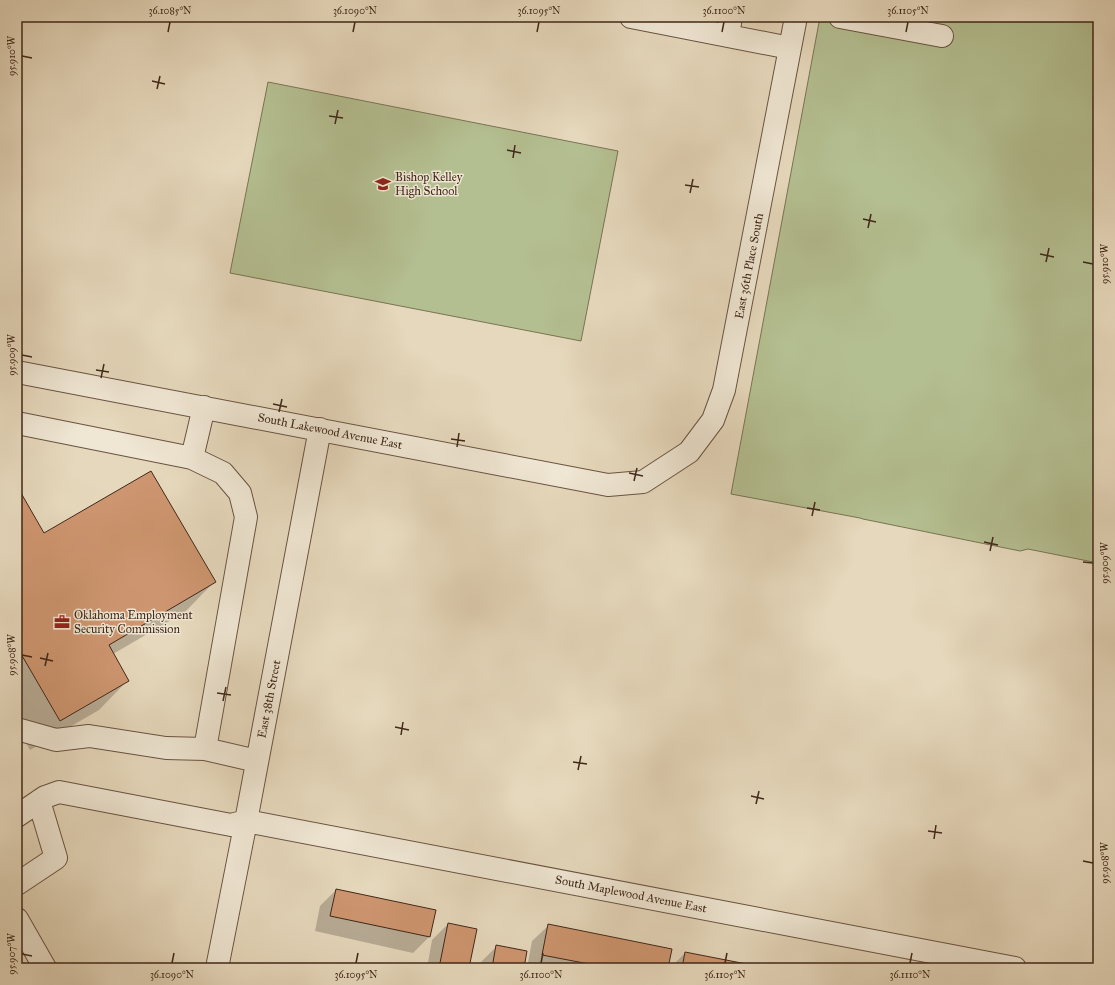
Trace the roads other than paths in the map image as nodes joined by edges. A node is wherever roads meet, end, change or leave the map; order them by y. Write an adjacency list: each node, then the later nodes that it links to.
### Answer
1 (631, 17): 4 (street)
2 (796, 17): 6 (street, East 36th Place South)
3 (840, 17): 5 (street)
4 (730, 26): 6 (street)
5 (942, 36)
6 (790, 48): 12 (street, East 36th Place South)
7 (17, 372): 8 (street, South Lakewood Avenue East)
8 (204, 407): 10 (street, South Lakewood Avenue East); 11 (street)
9 (17, 423): 11 (street)
10 (320, 429): 12 (street, South Lakewood Avenue East); 15 (street, East 38th Street)
11 (192, 458): 14 (street)
12 (643, 482)
13 (17, 729): 14 (street)
14 (205, 749): 15 (street)
15 (257, 761): 18 (street, East 38th Street)
16 (39, 801): 17 (street); 18 (street); 19 (street)
17 (17, 816)
18 (246, 821): 22 (street, East 38th Street); 23 (street, South Maplewood Avenue East)
19 (17, 884)
20 (17, 919): 21 (street)
21 (45, 968)
22 (217, 968)
23 (1015, 968)

